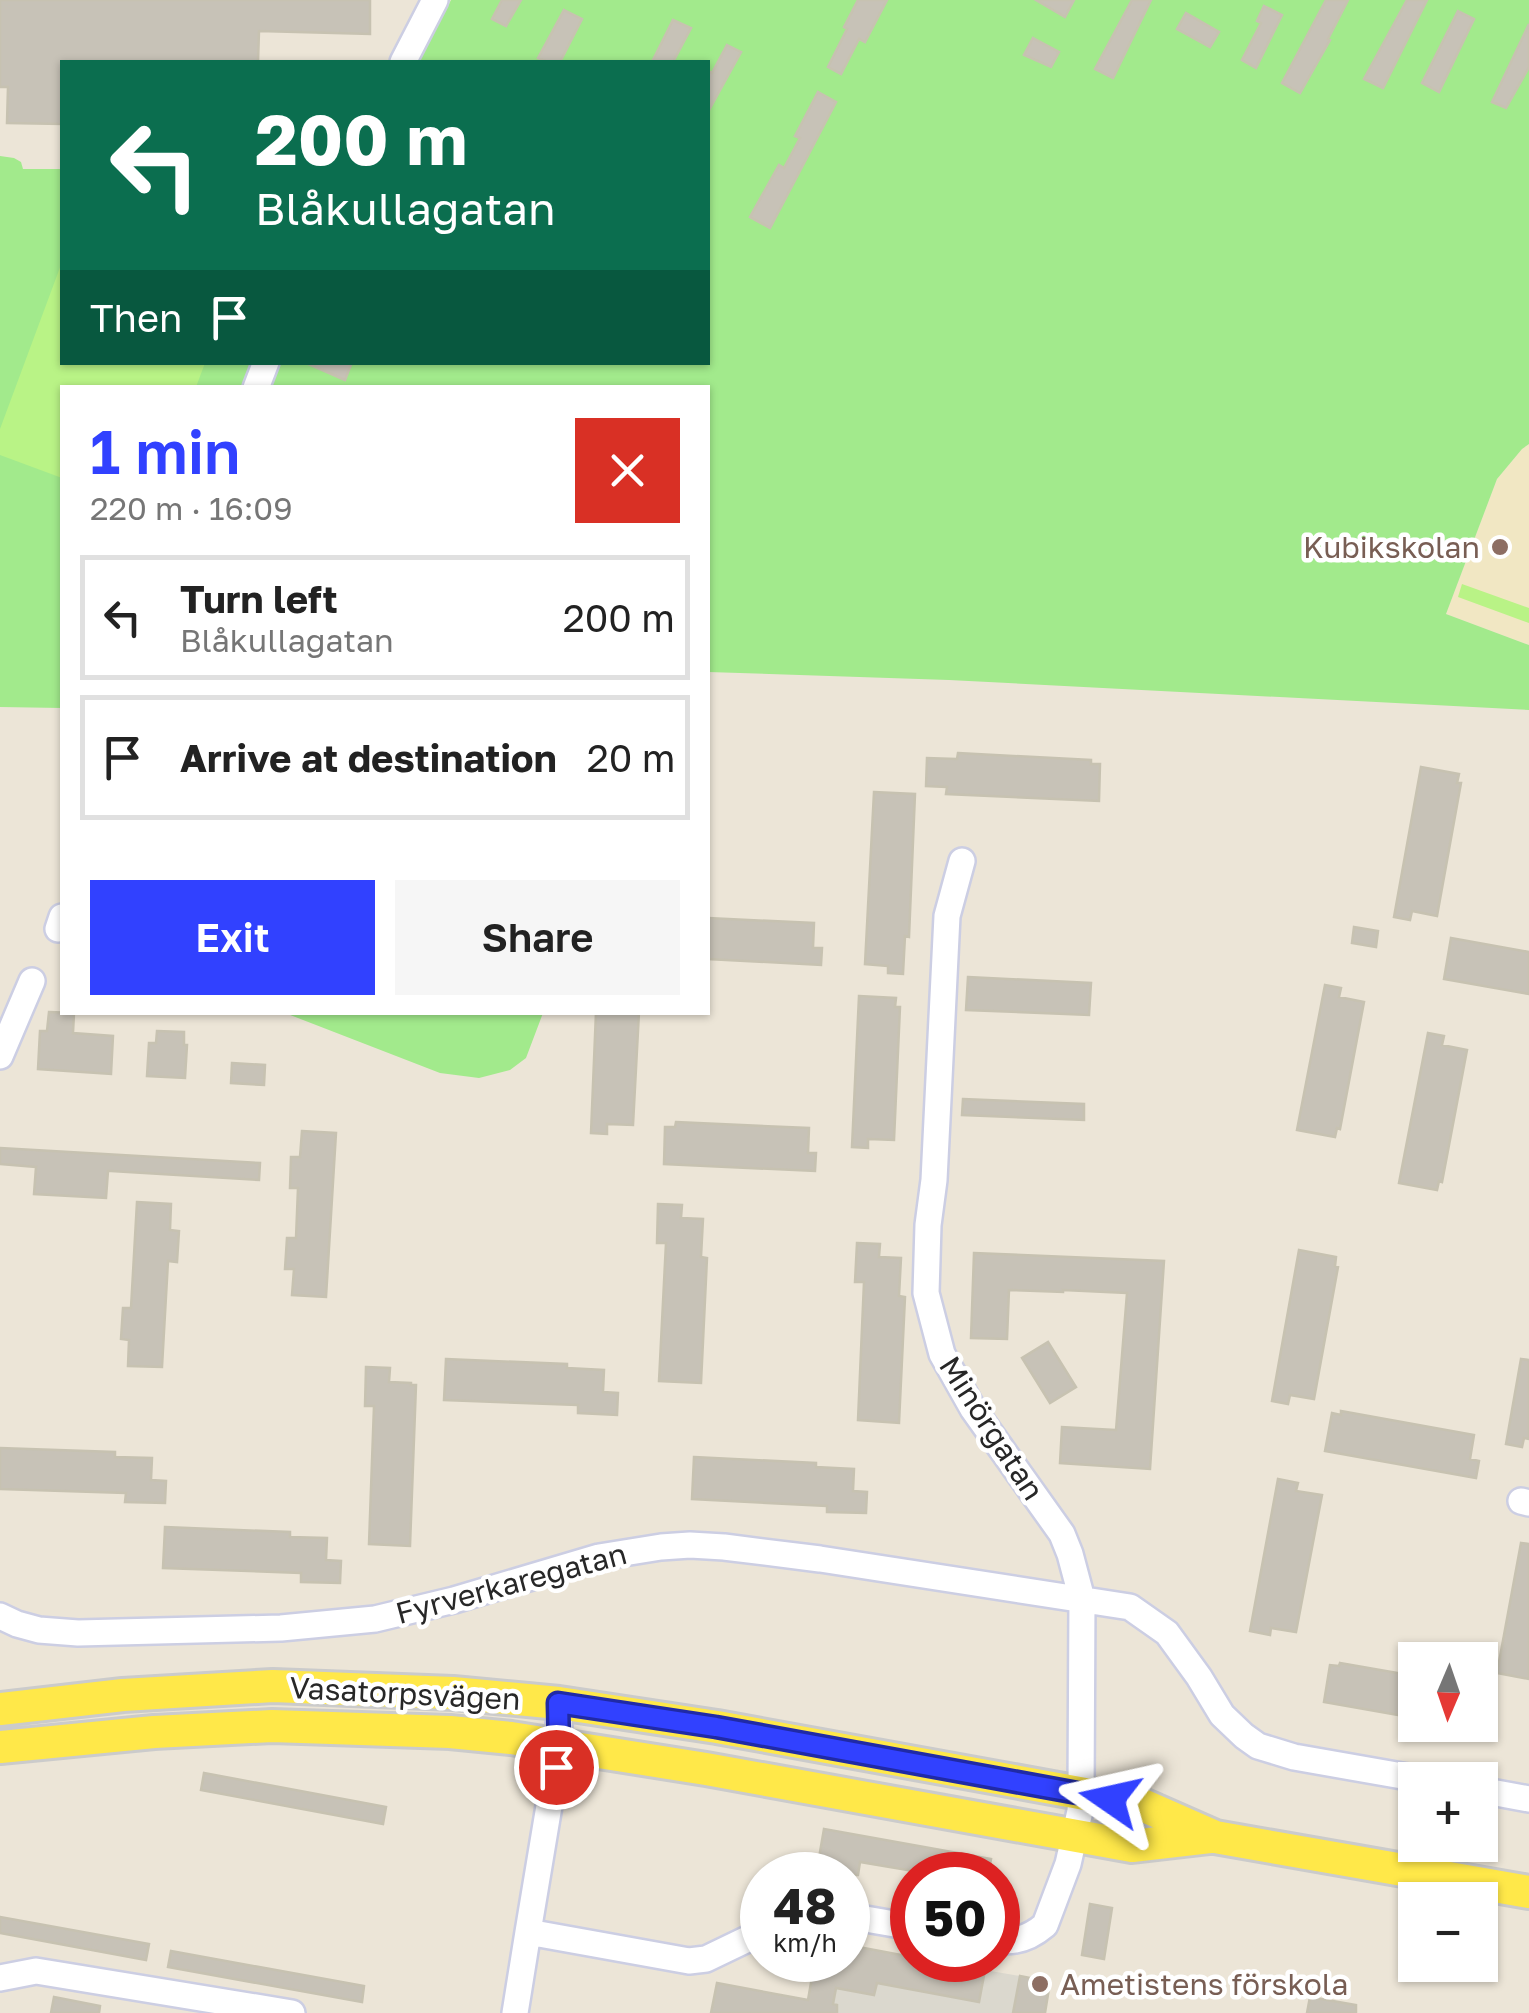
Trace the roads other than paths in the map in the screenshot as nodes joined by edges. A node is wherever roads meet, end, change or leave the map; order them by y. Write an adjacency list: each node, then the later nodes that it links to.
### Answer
1 (435, 0): 2 (street)
2 (404, 60)
3 (962, 860): 6 (street, Minörgatan)
4 (32, 981): 5 (street)
5 (0, 1056)
6 (1082, 1599): 7 (street, Fyrverkaregatan); 12 (street, Fyrverkaregatan); 15 (street, Minörgatan)
7 (0, 1616)
8 (558, 1703): 9 (main road, Vasatorpsvägen); 10 (street); 15 (main road, Vasatorpsvägen)
9 (0, 1709)
10 (559, 1746): 11 (main road, Vasatorpsvägen); 15 (main road, Vasatorpsvägen); 19 (street)
11 (0, 1748)
12 (1398, 1775)
13 (1498, 1793): 14 (street)
14 (1529, 1799)
15 (1078, 1814): 16 (main road, Vasatorpsvägen); 20 (street, Minörgatan)
16 (1469, 1881): 17 (main road, Vasatorpsvägen); 18 (main road, Vasatorpsvägen)
17 (1529, 1892)
18 (1529, 1903)
19 (528, 1932): 21 (street); 24 (street)
20 (1020, 1938)
21 (740, 1942)
22 (0, 1978): 23 (street)
23 (292, 2013)
24 (515, 2013)

